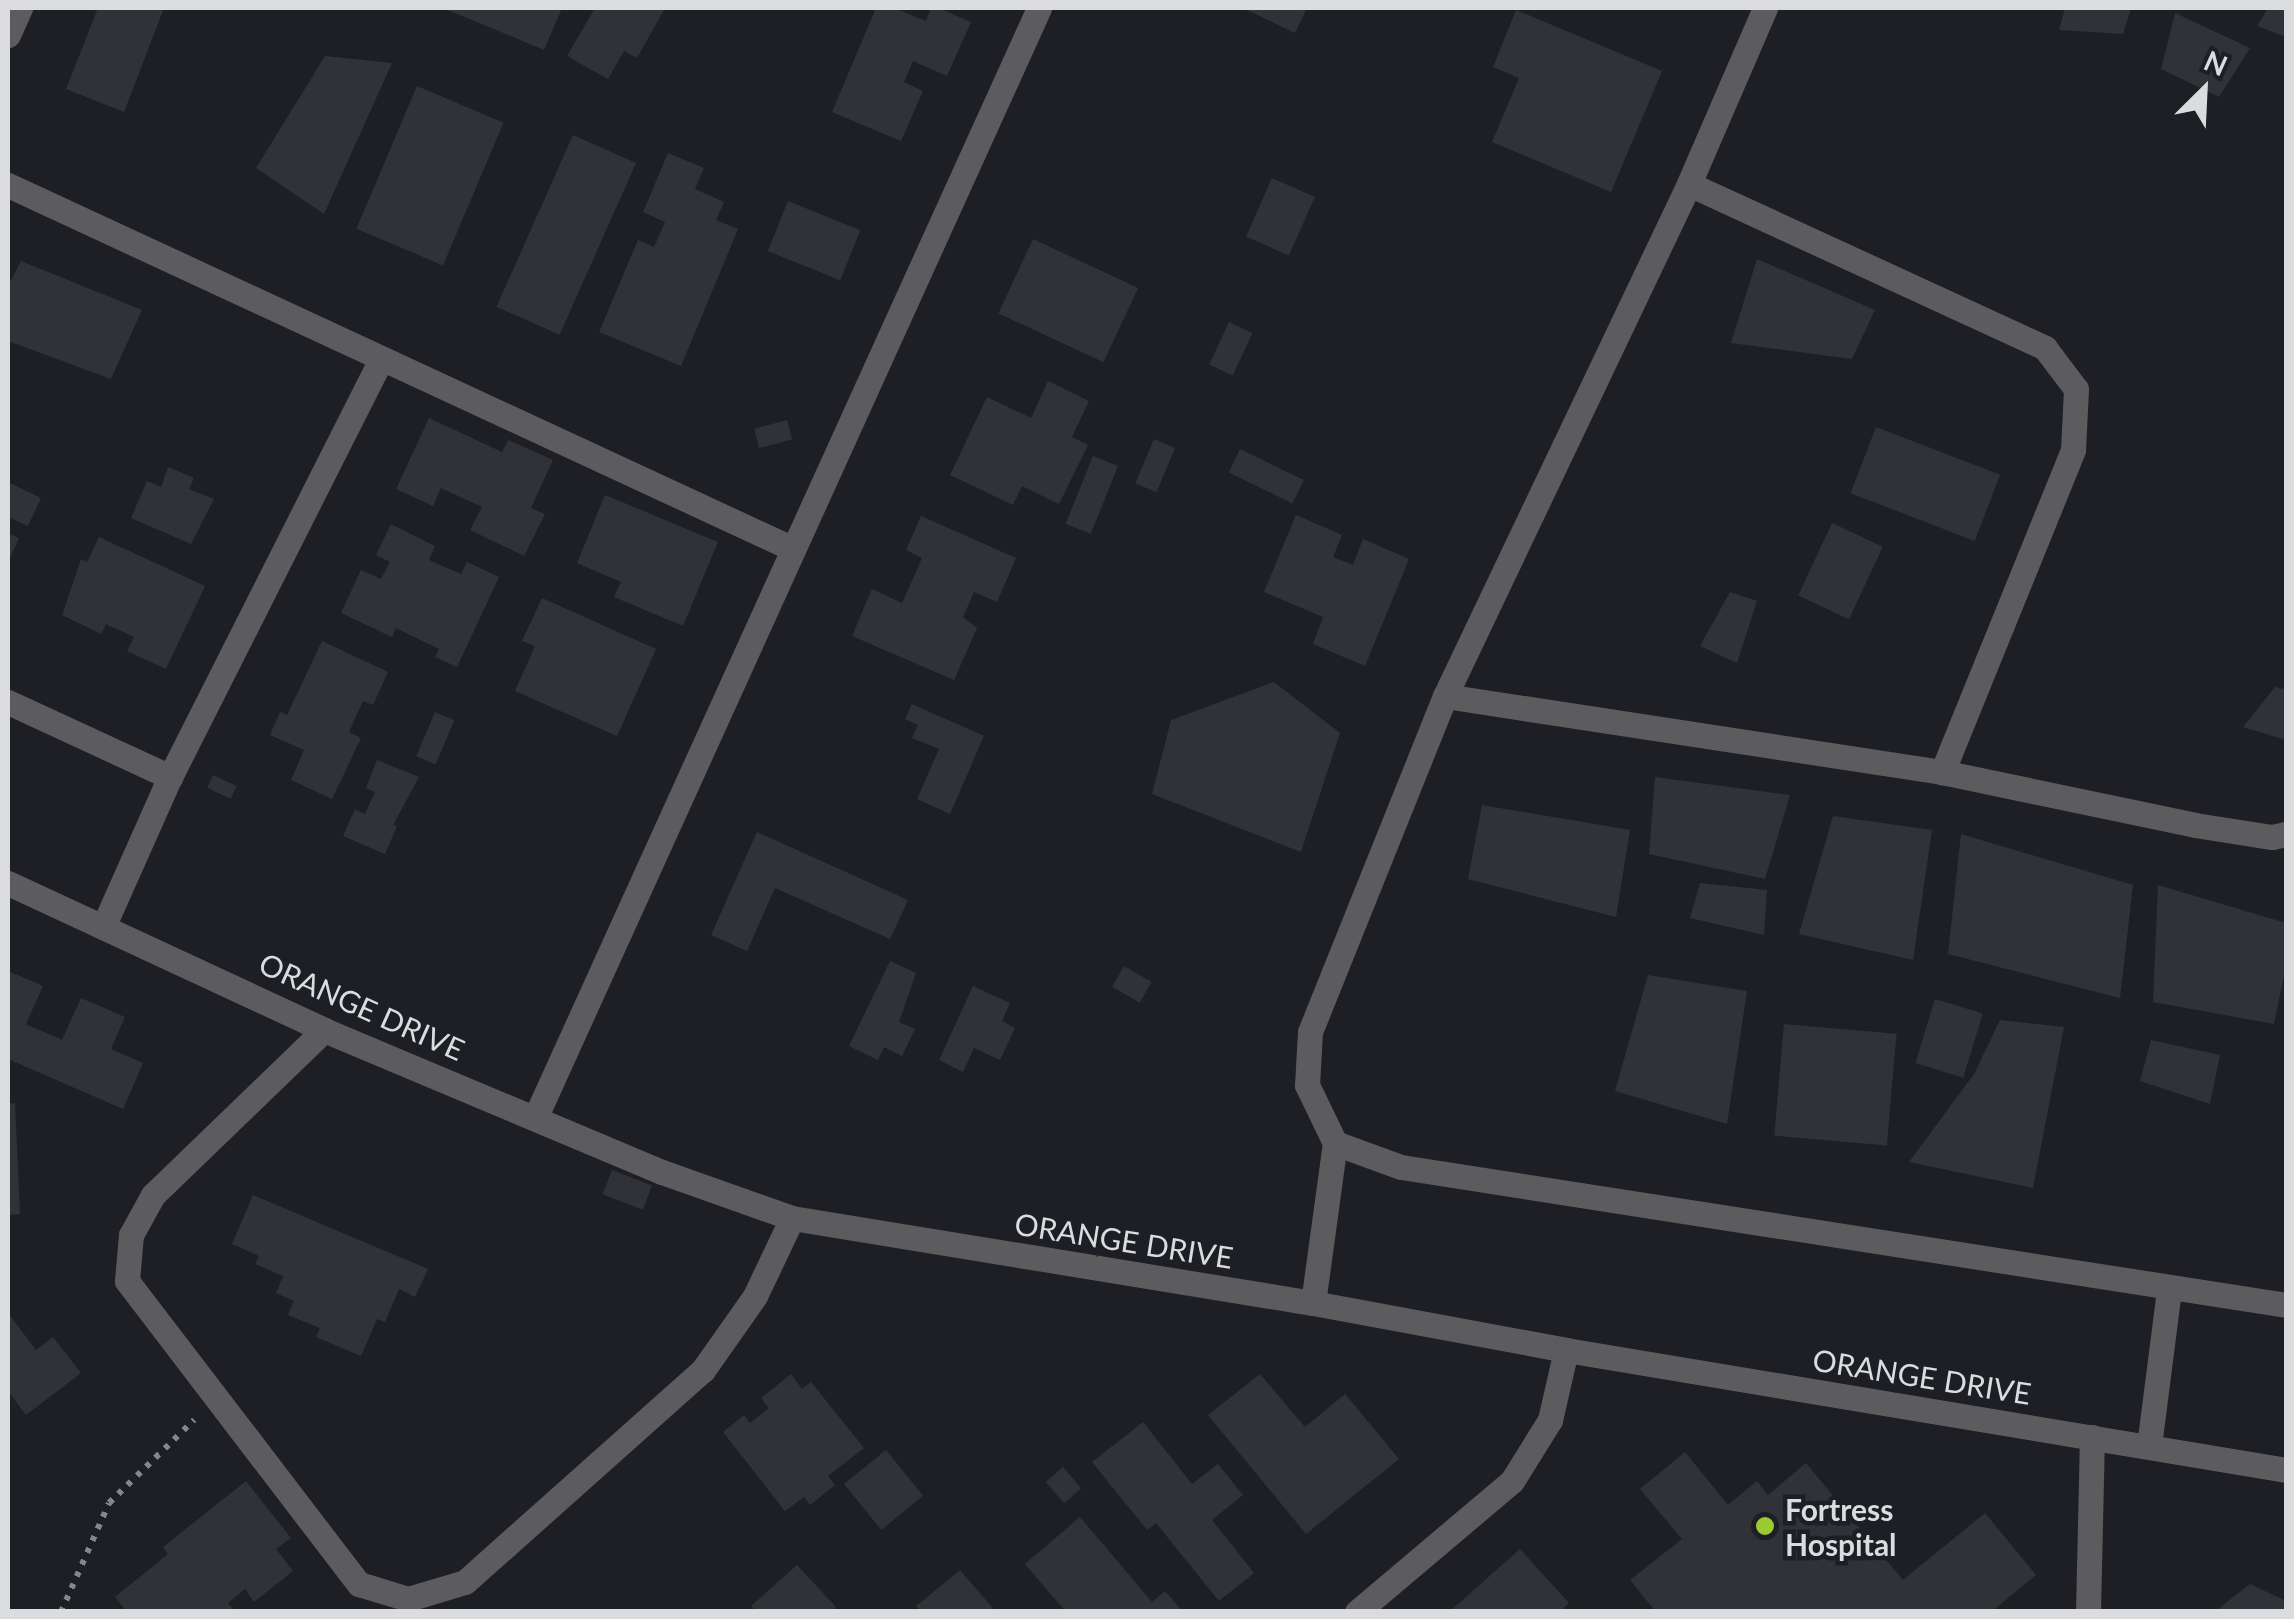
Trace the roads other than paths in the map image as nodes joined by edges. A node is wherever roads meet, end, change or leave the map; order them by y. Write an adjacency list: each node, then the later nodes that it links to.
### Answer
1 (20, 8): 4 (street)
2 (1040, 8): 8 (street)
3 (1765, 8): 5 (street)
4 (8, 35)
5 (1689, 184): 9 (street); 11 (street)
6 (8, 185): 7 (street)
7 (380, 361): 8 (street); 12 (street)
8 (791, 548): 17 (street)
9 (1446, 696): 11 (street); 18 (street)
10 (8, 702): 12 (street)
11 (1942, 772): 13 (street)
12 (170, 777): 15 (street)
13 (2286, 834)
14 (8, 883): 15 (street, ORANGE DRIVE)
15 (104, 926): 16 (street, ORANGE DRIVE)
16 (324, 1030): 17 (street, ORANGE DRIVE); 19 (street)
17 (536, 1116): 19 (street, ORANGE DRIVE)
18 (1335, 1143): 20 (street); 21 (street)
19 (792, 1218): 21 (street, ORANGE DRIVE)
20 (2169, 1289): 22 (street); 25 (street)
21 (1313, 1302): 23 (street, ORANGE DRIVE)
22 (2286, 1305)
23 (1566, 1350): 24 (street, ORANGE DRIVE); 27 (street)
24 (2092, 1437): 25 (street, ORANGE DRIVE); 28 (street)
25 (2149, 1446): 26 (street, ORANGE DRIVE)
26 (2286, 1470)
27 (1357, 1612)
28 (2088, 1612)

